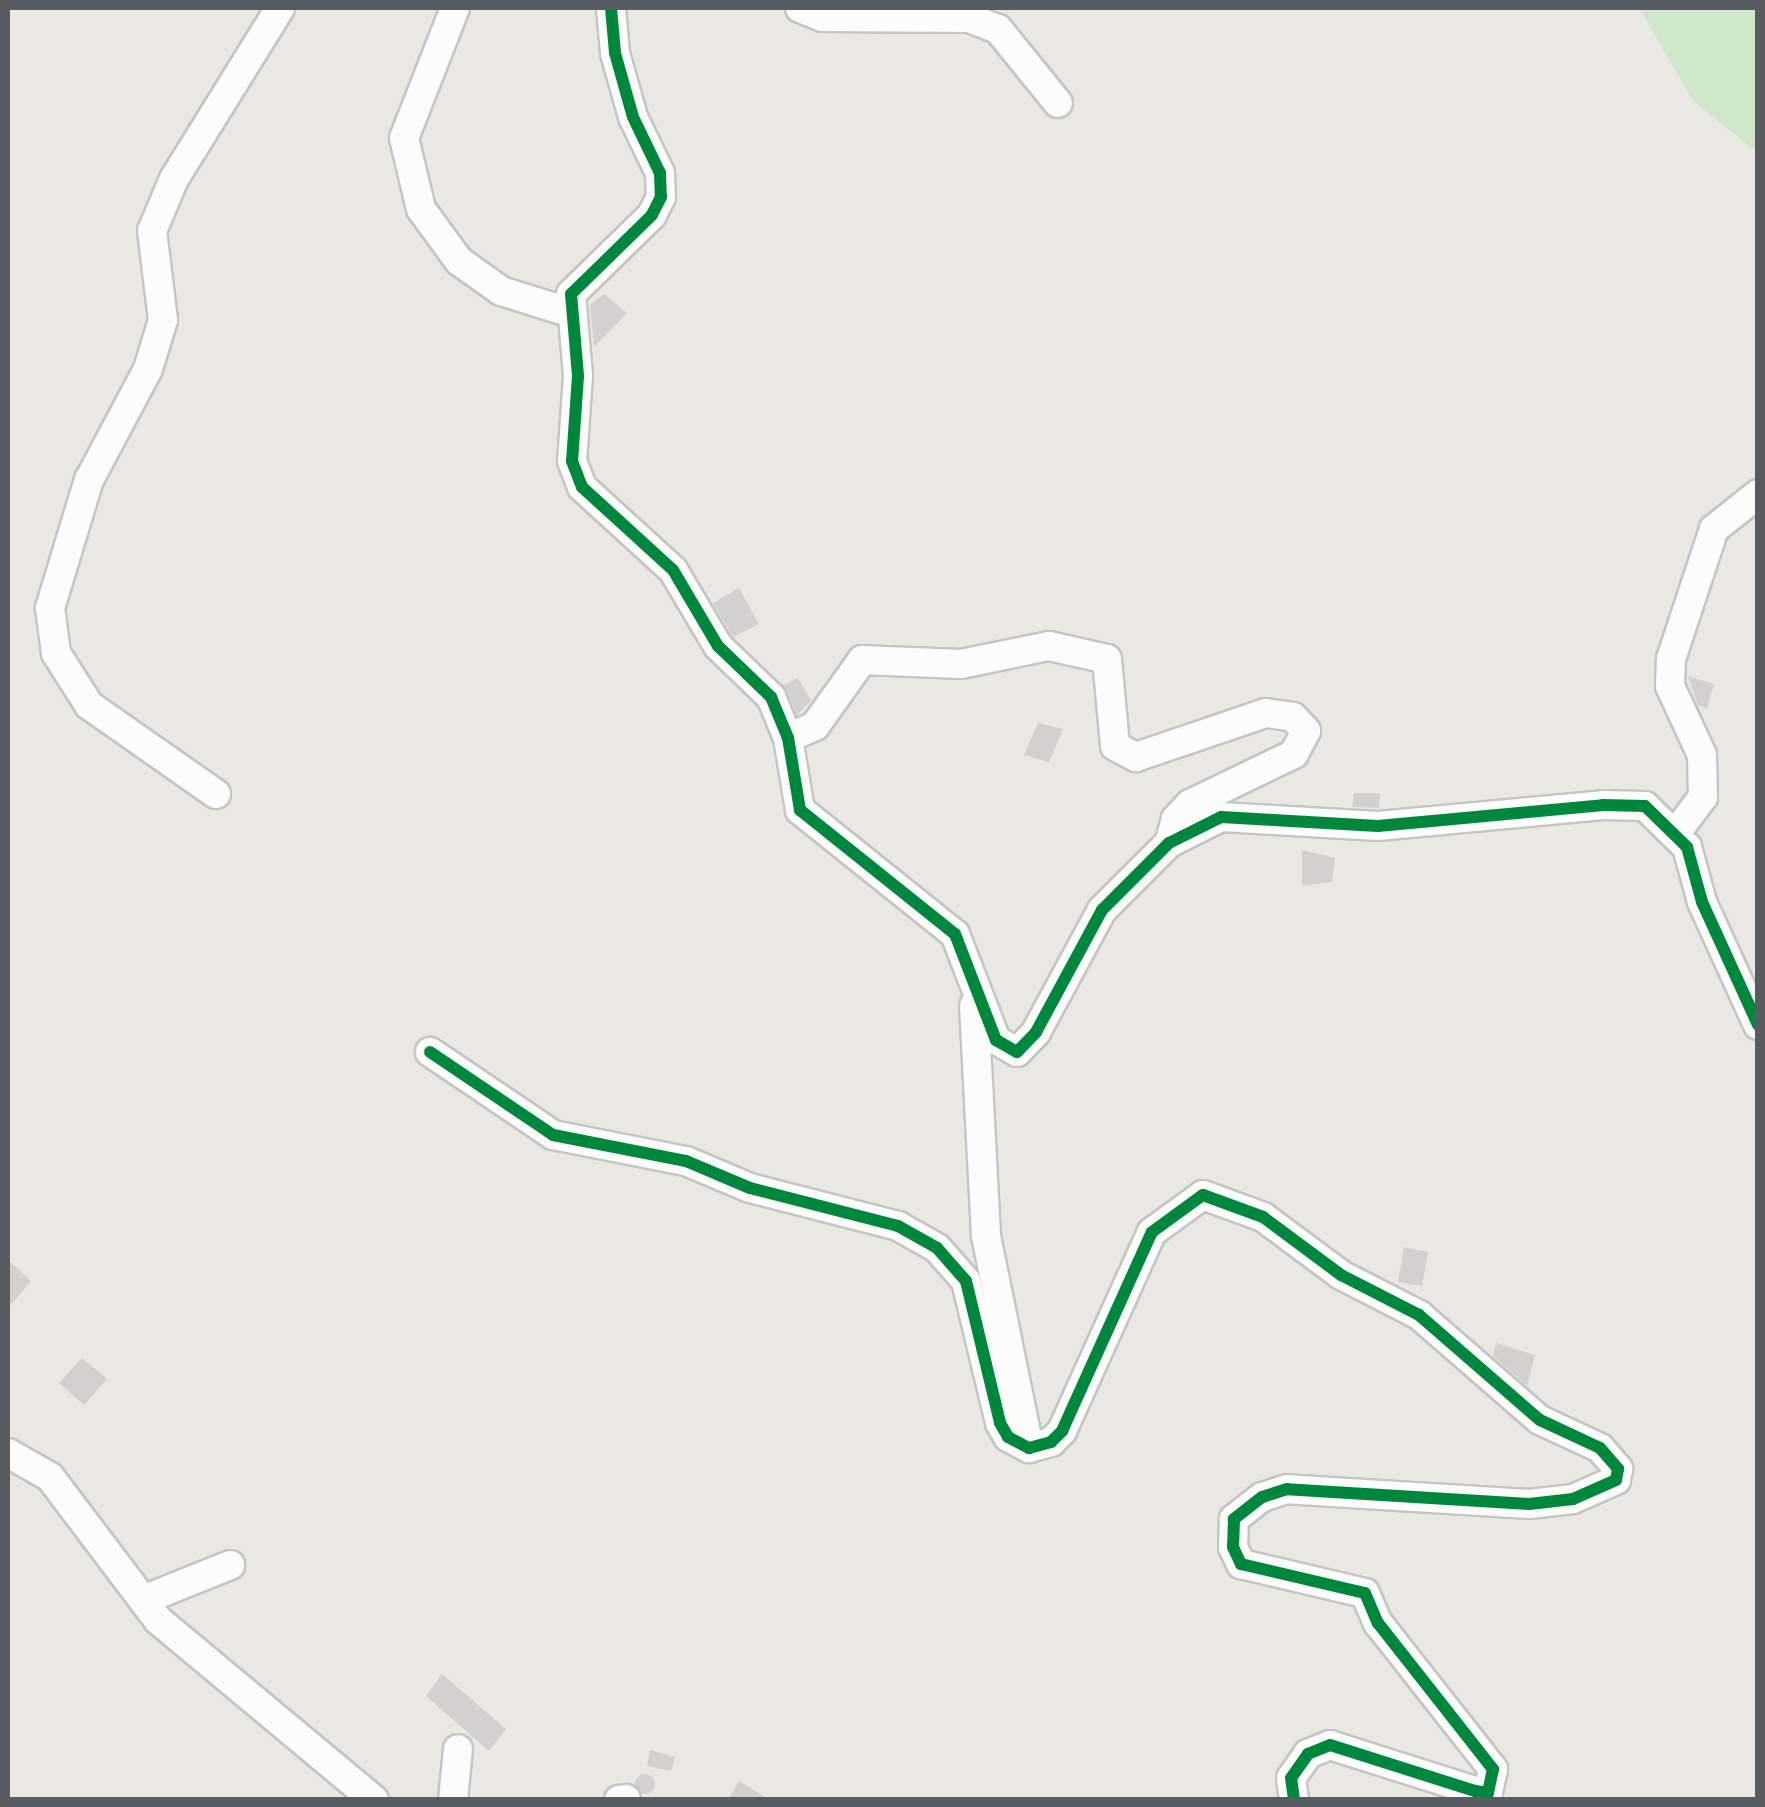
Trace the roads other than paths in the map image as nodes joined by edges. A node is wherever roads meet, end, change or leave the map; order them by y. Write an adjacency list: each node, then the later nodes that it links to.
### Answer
1 (280, 8): 9 (street)
2 (456, 8): 6 (street)
3 (611, 8): 6 (street)
4 (800, 8): 5 (street)
5 (1058, 102)
6 (568, 312): 8 (street)
7 (1758, 494): 10 (street)
8 (788, 738): 11 (street); 12 (street)
9 (216, 794)
10 (1675, 834): 11 (street); 13 (street)
11 (1169, 844): 12 (street)
12 (972, 974): 15 (street)
13 (1758, 1025)
14 (430, 1052): 15 (street)
15 (1029, 1448): 24 (street)
16 (8, 1453): 18 (street)
17 (230, 1565): 18 (street)
18 (143, 1600): 21 (street)
19 (458, 1750): 22 (street)
20 (626, 1799): 23 (street)
21 (374, 1800)
22 (453, 1800)
23 (619, 1800)
24 (1294, 1800)

